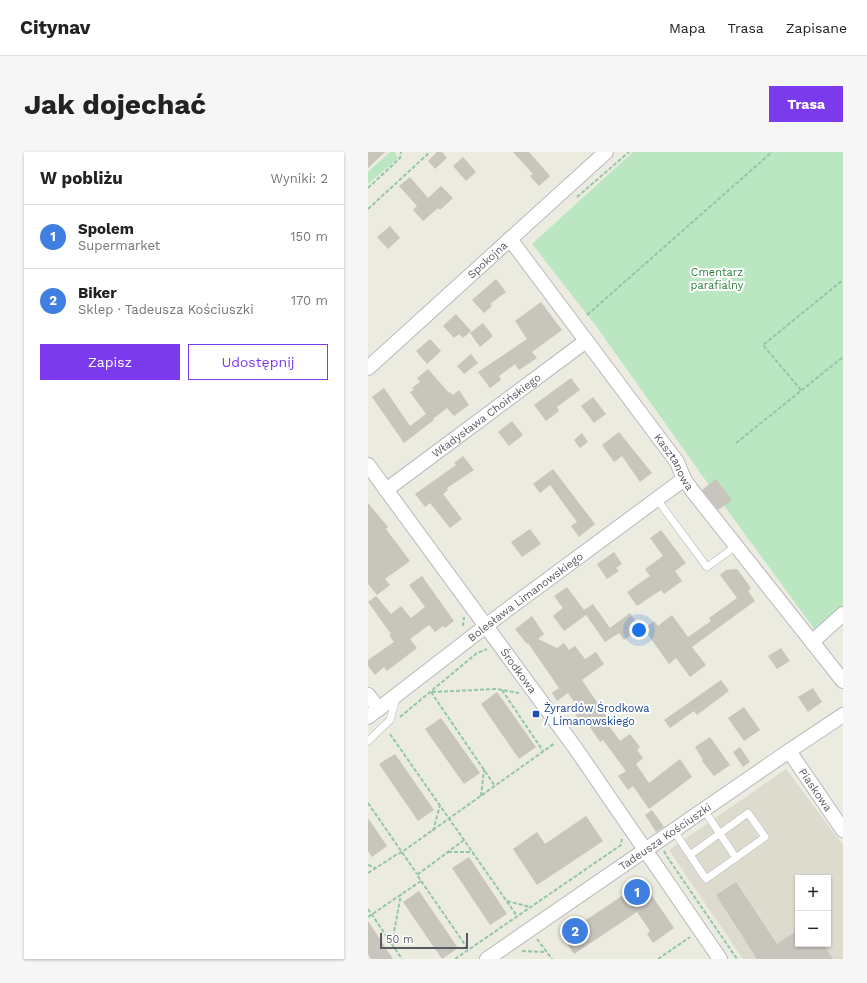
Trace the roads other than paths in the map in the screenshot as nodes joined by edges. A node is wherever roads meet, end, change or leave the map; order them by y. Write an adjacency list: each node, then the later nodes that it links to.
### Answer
1 (599, 154): 2 (street, Spokojna)
2 (510, 239): 3 (street, Kasztanowa); 4 (street, Spokojna)
3 (586, 341): 6 (street, Kasztanowa); 7 (street, Władysława Choińskiego)
4 (368, 368)
5 (368, 465): 7 (street, Środkowa)
6 (684, 479): 8 (street, Bolesława Limanowskiego); 9 (street, Kasztanowa)
7 (386, 490): 11 (street, Środkowa)
8 (655, 498): 9 (lane); 11 (street, Bolesława Limanowskiego)
9 (736, 546): 12 (street, Kasztanowa)
10 (843, 614): 12 (street)
11 (485, 626): 15 (street, Bolesława Limanowskiego); 24 (street, Środkowa)
12 (812, 642): 13 (street, Kasztanowa)
13 (843, 681)
14 (368, 695): 16 (street)
15 (397, 695): 16 (street, Bolesława Limanowskiego); 18 (lane)
16 (373, 713)
17 (843, 715): 19 (street, Tadeusza Kościuszki)
18 (368, 741)
19 (788, 751): 20 (street, Tadeusza Kościuszki); 21 (street, Piaskowa)
20 (704, 810): 22 (street, Tadeusza Kościuszki); 23 (lane)
21 (843, 830)
22 (674, 831): 24 (street, Tadeusza Kościuszki); 25 (lane)
23 (721, 833): 25 (lane); 26 (lane); 26 (lane)
24 (646, 849): 27 (street, Tadeusza Kościuszki); 28 (street, Środkowa)
25 (690, 855): 26 (lane)
26 (736, 858)
27 (487, 959)
28 (720, 959)

